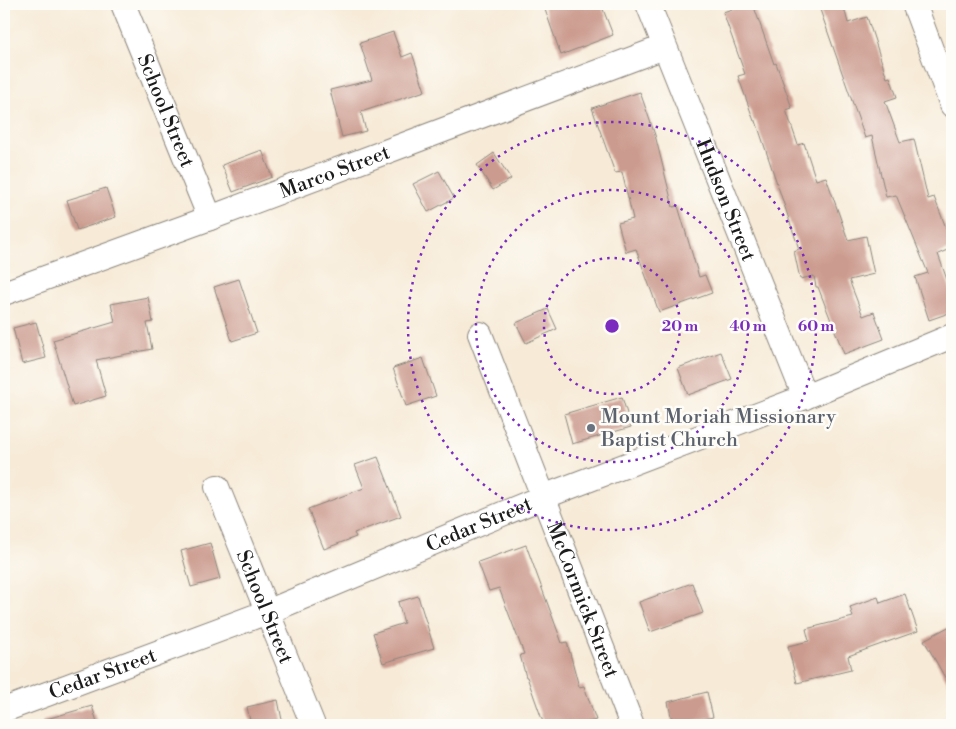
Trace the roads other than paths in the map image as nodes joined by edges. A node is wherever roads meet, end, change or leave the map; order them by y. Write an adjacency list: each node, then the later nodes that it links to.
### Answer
1 (123, 4): 6 (street, School Street)
2 (648, 4): 4 (street, Hudson Street)
3 (914, 4): 5 (street)
4 (664, 47): 6 (street, Marco Street); 10 (street, Hudson Street)
5 (952, 105)
6 (210, 218): 7 (street, Marco Street)
7 (4, 293)
8 (480, 334): 12 (street, McCormick Street)
9 (952, 336): 10 (street, Cedar Street)
10 (805, 397): 12 (street, Cedar Street)
11 (217, 487): 13 (street, School Street)
12 (542, 498): 13 (street, Cedar Street); 16 (street, McCormick Street)
13 (267, 612): 14 (street, Cedar Street); 15 (street, School Street)
14 (4, 710)
15 (314, 725)
16 (632, 725)

